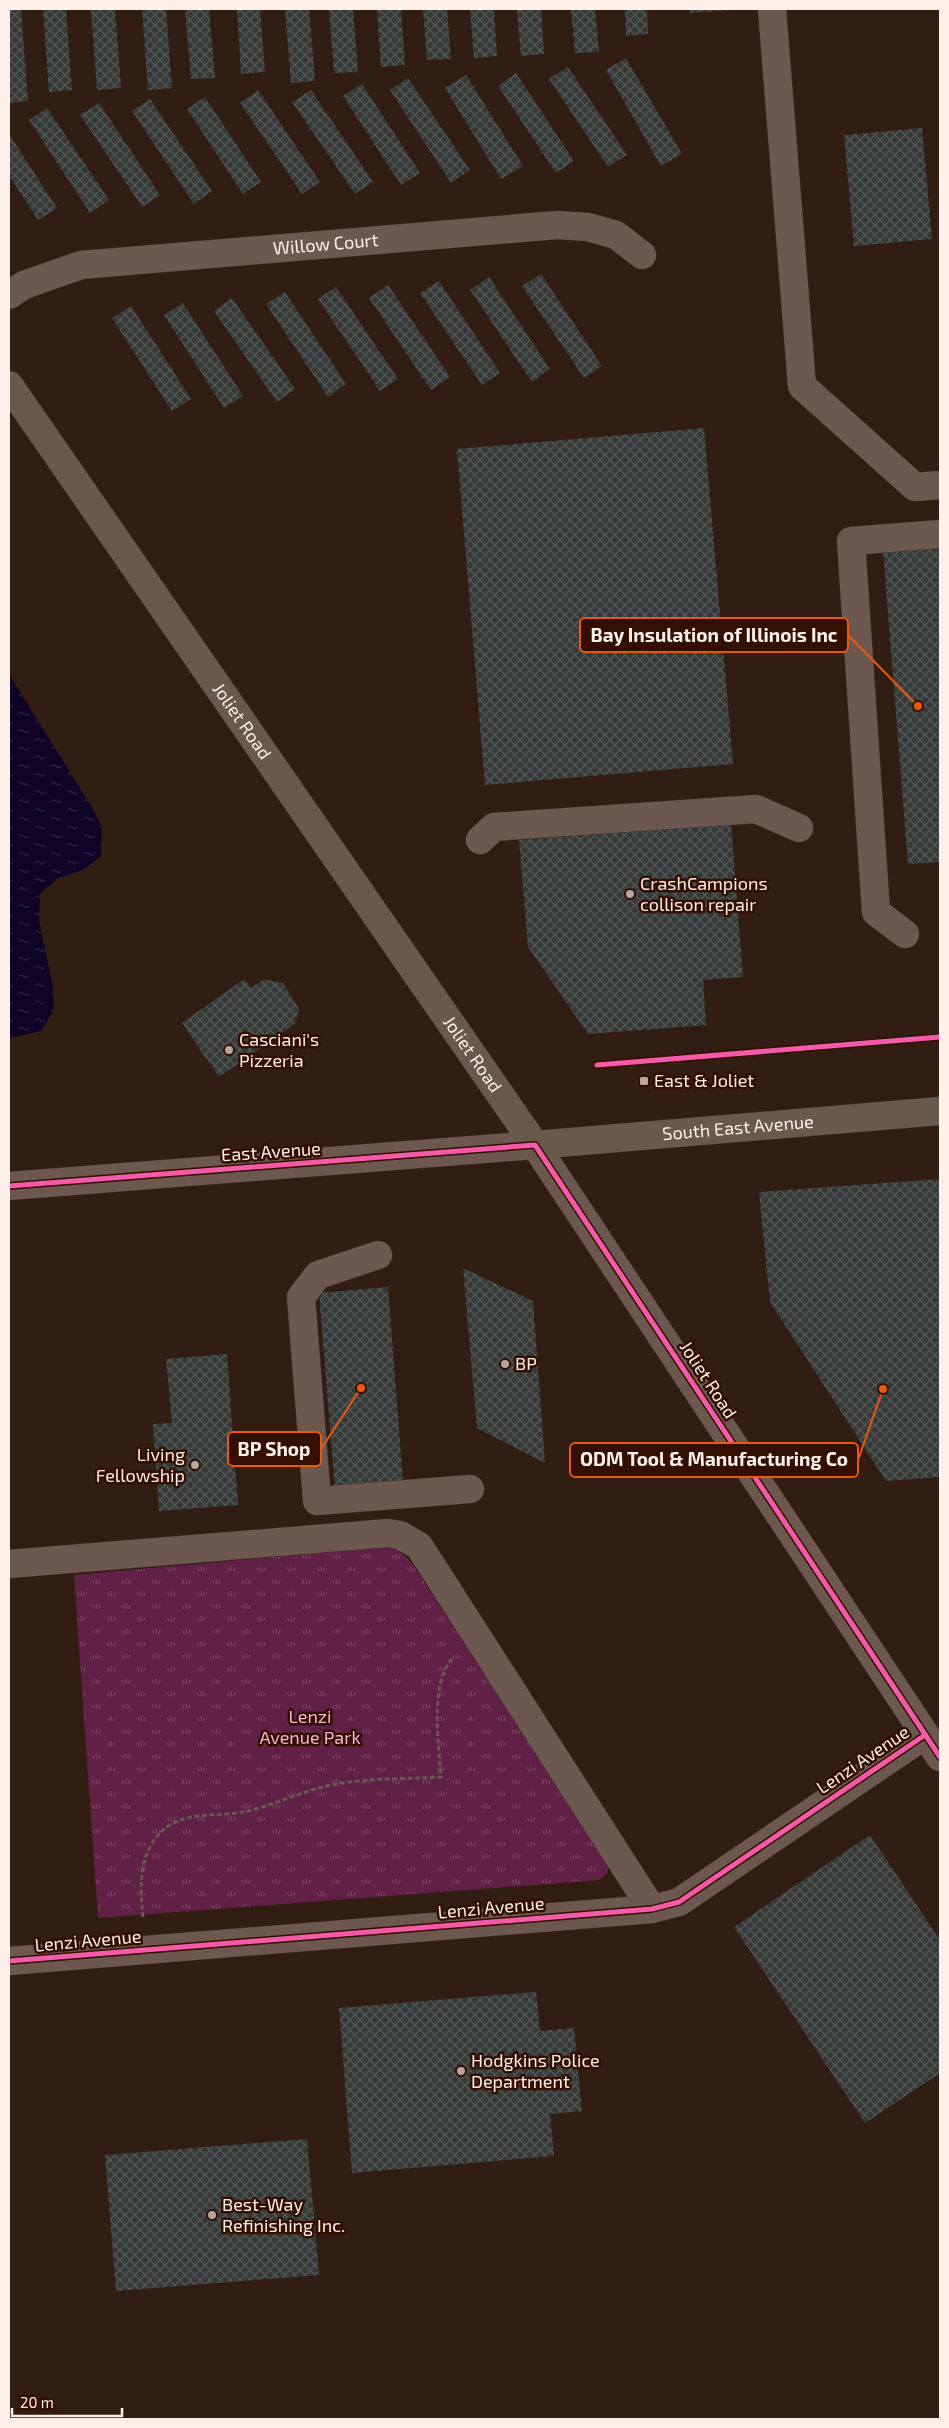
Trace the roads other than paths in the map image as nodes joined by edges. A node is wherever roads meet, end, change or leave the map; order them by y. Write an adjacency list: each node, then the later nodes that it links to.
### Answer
1 (772, 9): 5 (street)
2 (642, 255): 3 (street, Willow Court)
3 (9, 295)
4 (9, 385): 11 (main road, Joliet Road)
5 (940, 485)
6 (940, 534): 9 (street)
7 (799, 828): 8 (street)
8 (480, 840)
9 (905, 934)
10 (940, 1111): 11 (main road, South East Avenue)
11 (535, 1145): 12 (street, East Avenue); 16 (street, Joliet Road)
12 (9, 1186)
13 (378, 1255): 14 (street)
14 (470, 1489)
15 (9, 1564): 18 (street)
16 (925, 1735): 17 (street, Joliet Road); 18 (street, Lenzi Avenue)
17 (940, 1757)
18 (652, 1909): 19 (street, Lenzi Avenue)
19 (9, 1961)

